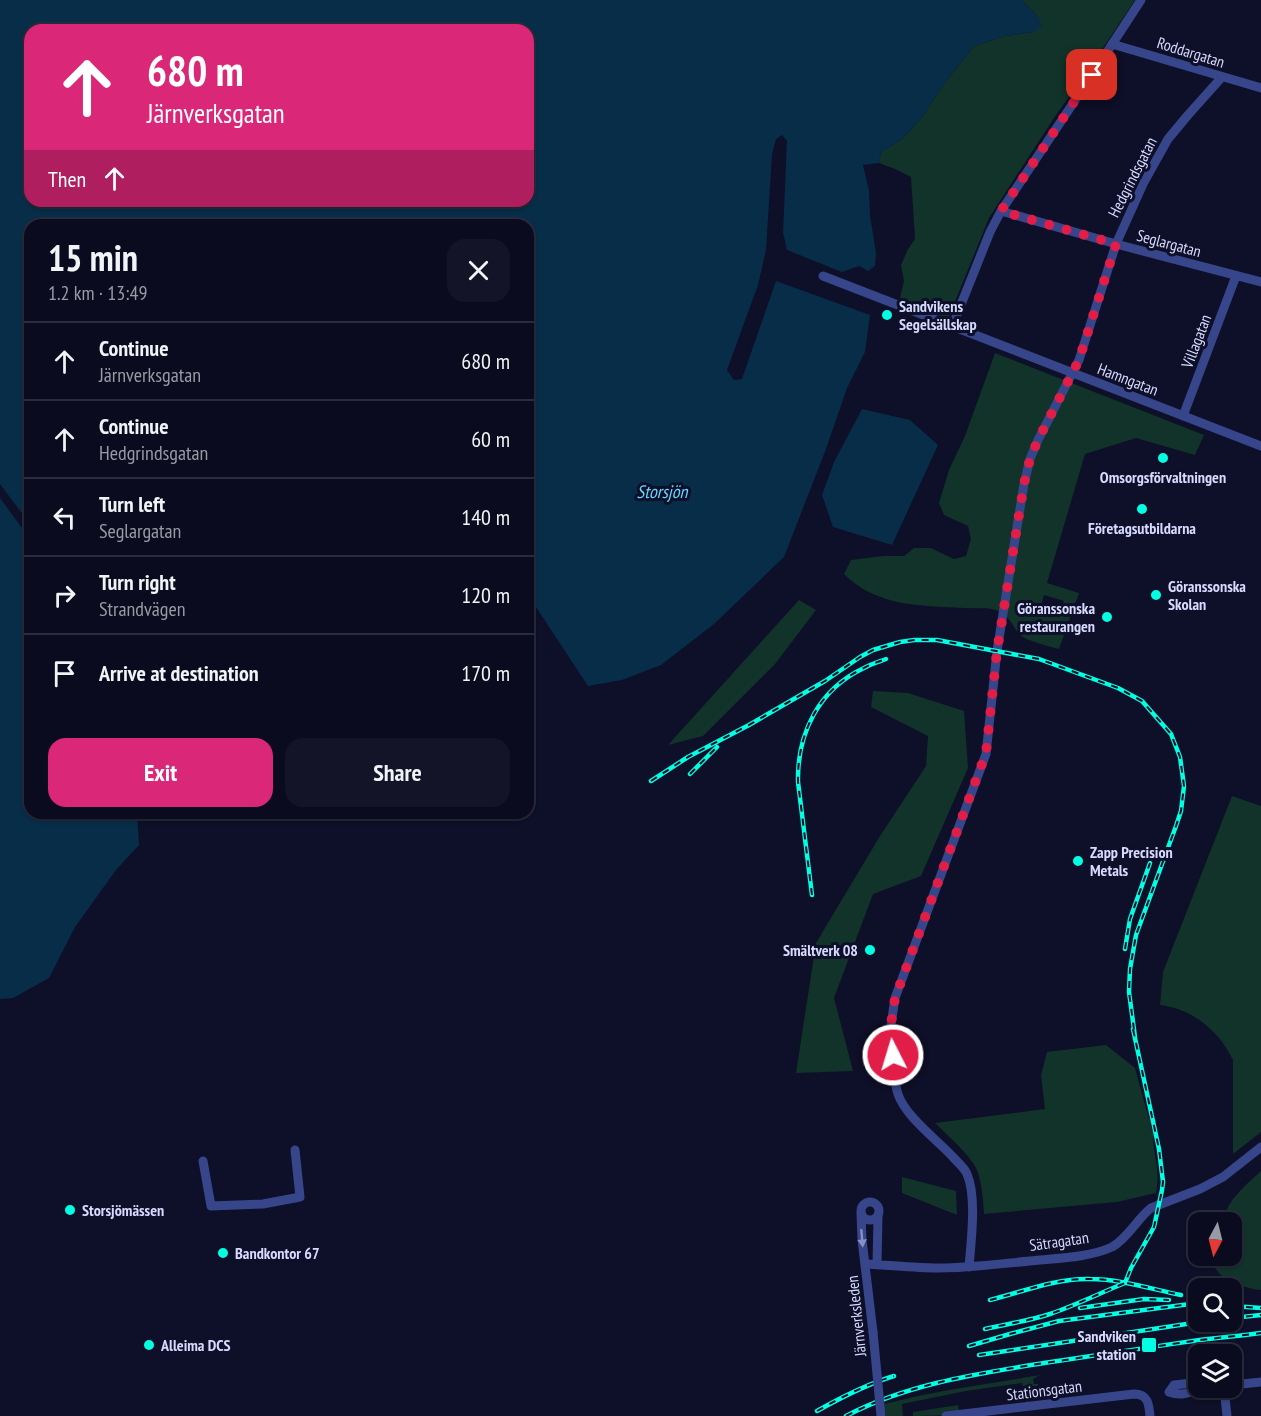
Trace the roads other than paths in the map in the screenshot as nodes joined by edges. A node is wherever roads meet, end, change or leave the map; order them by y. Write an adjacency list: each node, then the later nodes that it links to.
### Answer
1 (1141, 0): 2 (street)
2 (1112, 44): 3 (street, Roddargatan); 5 (street)
3 (1222, 77): 4 (street, Roddargatan); 6 (street, Hedgrindsgatan)
4 (1261, 88)
5 (1001, 211): 6 (street, Seglargatan); 10 (street)
6 (1116, 244): 8 (street, Seglargatan); 11 (street, Hedgrindsgatan)
7 (823, 276): 10 (street, Hamngatan)
8 (1236, 276): 9 (street, Seglargatan); 12 (street, Villagatan)
9 (1261, 282)
10 (952, 327): 11 (street, Hamngatan)
11 (1073, 374): 12 (street, Hamngatan); 21 (street, Hedgrindsgatan)
12 (1183, 416): 13 (street, Hamngatan)
13 (1261, 446)
14 (1261, 1147): 21 (street, Sätragatan)
15 (295, 1150): 16 (street)
16 (203, 1161)
17 (861, 1213): 18 (street); 18 (street); 19 (street, Järnverksleden, one-way to 19)
18 (878, 1216): 20 (street, Järnverksleden)
19 (865, 1264): 20 (street, Sätragatan); 26 (street, Järnverksleden, bridge)
20 (877, 1264): 21 (street, Sätragatan)
21 (969, 1267)
22 (1261, 1382): 23 (street)
23 (1242, 1384)
24 (1225, 1398): 29 (street)
25 (1004, 1413): 27 (street, Stationsgatan); 28 (street, Stationsgatan)
26 (881, 1416)
27 (946, 1416)
28 (1150, 1416)
29 (1227, 1416)

